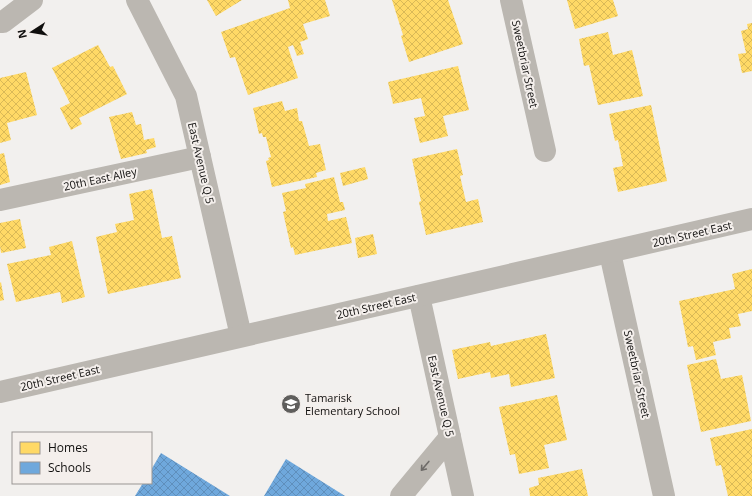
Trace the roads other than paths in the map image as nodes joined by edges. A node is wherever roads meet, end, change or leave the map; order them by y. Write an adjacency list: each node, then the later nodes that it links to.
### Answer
1 (32, 0): 4 (street)
2 (137, 0): 6 (street, East Avenue Q 5)
3 (511, 0): 5 (street, Sweetbriar Street)
4 (0, 22)
5 (545, 151)
6 (200, 157): 7 (street, 20th East Alley); 11 (street, East Avenue Q 5)
7 (0, 200)
8 (752, 219): 9 (street, 20th Street East)
9 (610, 253): 10 (street, 20th Street East); 16 (street, Sweetbriar Street)
10 (419, 296): 11 (street, 20th Street East); 13 (street, East Avenue Q 5)
11 (241, 336): 12 (street, 20th Street East)
12 (0, 392)
13 (450, 437): 14 (street, one-way to 14); 15 (street, East Avenue Q 5)
14 (401, 496)
15 (463, 496)
16 (664, 496)

